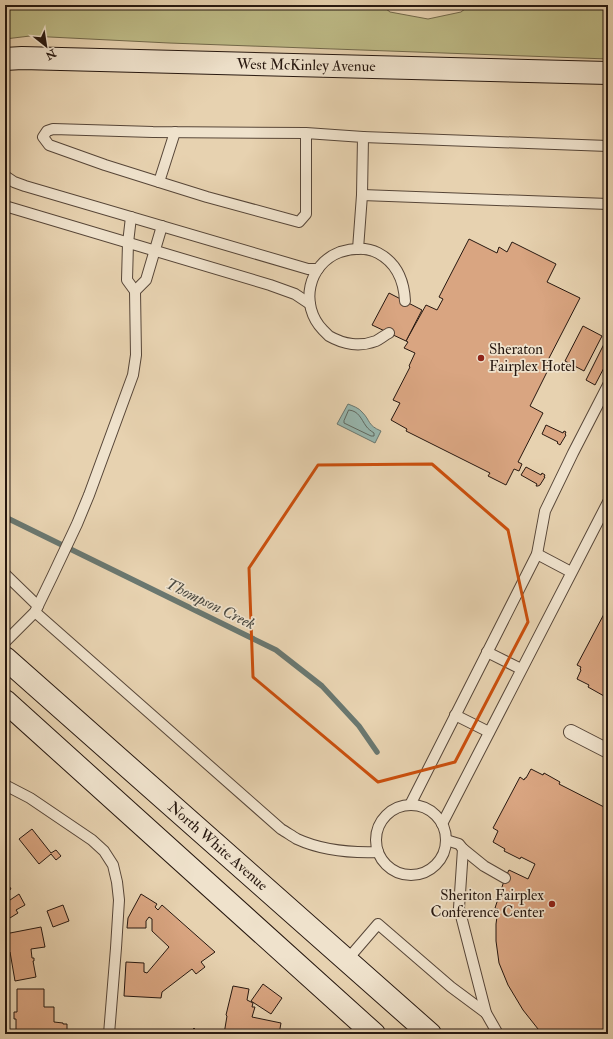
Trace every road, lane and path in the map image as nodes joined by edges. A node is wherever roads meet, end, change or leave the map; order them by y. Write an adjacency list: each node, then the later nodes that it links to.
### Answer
1 (5, 59): 2 (main road, West McKinley Avenue)
2 (608, 73)
3 (175, 132): 4 (lane); 8 (lane); 8 (lane)
4 (306, 133): 5 (lane); 8 (lane)
5 (363, 137): 6 (lane); 9 (lane)
6 (608, 146)
7 (5, 176): 12 (lane)
8 (159, 182)
9 (362, 195): 10 (lane); 15 (lane)
10 (608, 204)
11 (5, 206): 14 (lane)
12 (131, 217): 13 (lane); 14 (lane)
13 (162, 226): 16 (lane); 17 (lane)
14 (128, 243): 16 (lane); 18 (lane)
15 (358, 249): 17 (lane); 19 (lane)
16 (155, 251): 18 (lane); 20 (lane)
17 (318, 269): 20 (lane)
18 (134, 291): 27 (lane)
19 (405, 301)
20 (310, 304): 21 (lane)
21 (389, 333)
22 (608, 385): 24 (lane)
23 (608, 502): 25 (lane)
24 (537, 554): 25 (lane); 29 (lane)
25 (571, 572): 31 (lane)
26 (5, 574): 27 (lane)
27 (36, 609): 28 (lane); 42 (lane)
28 (5, 642)
29 (487, 652): 31 (lane); 33 (lane)
30 (5, 658): 44 (main road, North White Avenue)
31 (521, 669): 34 (lane)
32 (5, 701): 47 (main road)
33 (455, 715): 34 (lane); 38 (lane)
34 (489, 732): 39 (lane)
35 (571, 732): 36 (street)
36 (608, 751)
37 (5, 785): 46 (lane)
38 (410, 805): 39 (lane); 42 (lane)
39 (442, 824): 40 (lane)
40 (446, 840): 41 (lane); 42 (lane)
41 (463, 849): 43 (lane); 45 (lane)
42 (378, 852)
43 (505, 878)
44 (347, 960): 45 (lane); 48 (main road, North White Avenue)
45 (486, 1013): 49 (lane)
46 (109, 1034)
47 (374, 1034)
48 (430, 1034)
49 (498, 1034)

